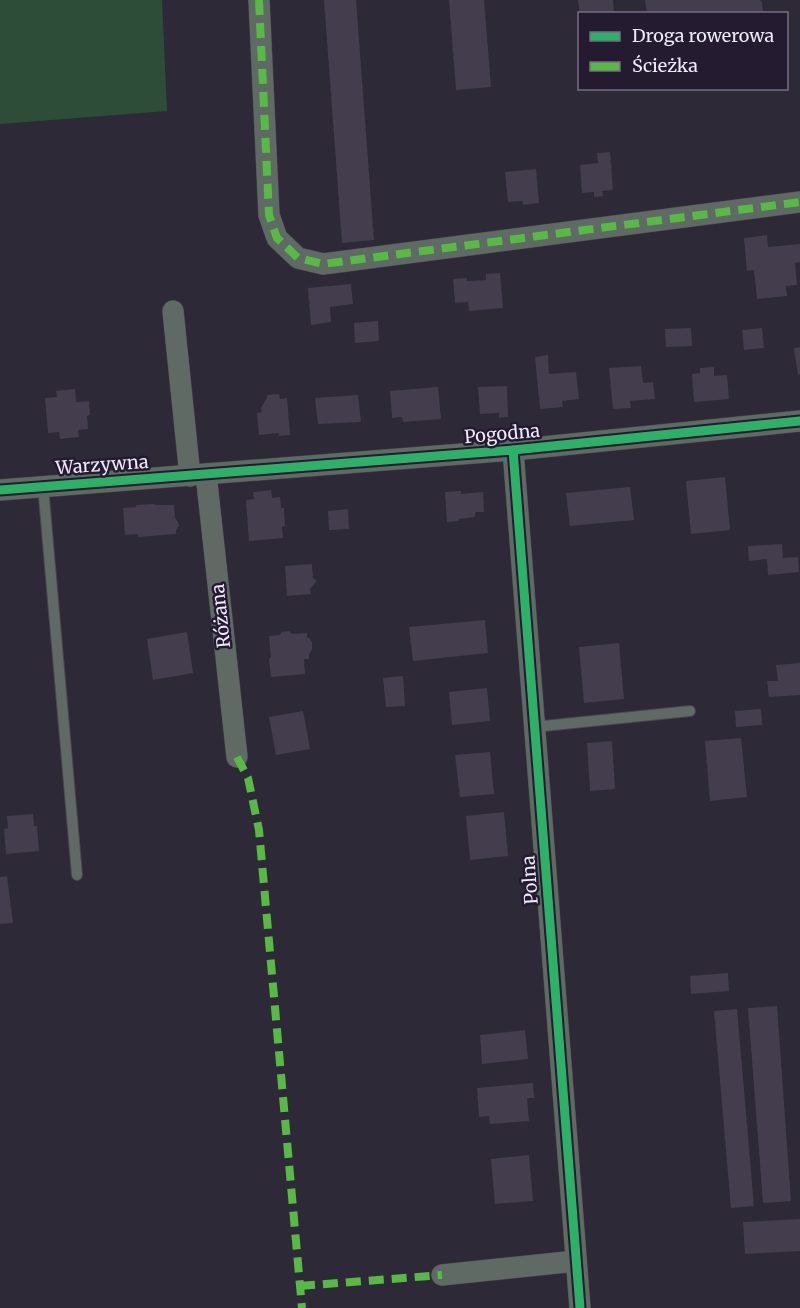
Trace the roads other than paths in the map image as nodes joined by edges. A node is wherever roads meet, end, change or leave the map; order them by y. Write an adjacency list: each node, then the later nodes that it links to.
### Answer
1 (259, 0): 2 (street)
2 (800, 202)
3 (172, 311): 6 (street, Różana)
4 (800, 421): 5 (street, Pogodna)
5 (513, 450): 6 (street, Pogodna); 10 (street, Polna)
6 (198, 475): 7 (street, Warzywna); 11 (street, Różana)
7 (43, 486): 8 (street, Warzywna); 12 (lane)
8 (0, 490)
9 (690, 711): 10 (lane)
10 (534, 727): 13 (street, Polna)
11 (237, 757)
12 (77, 875)
13 (576, 1261): 14 (street); 15 (street, Polna)
14 (442, 1275)
15 (580, 1308)

